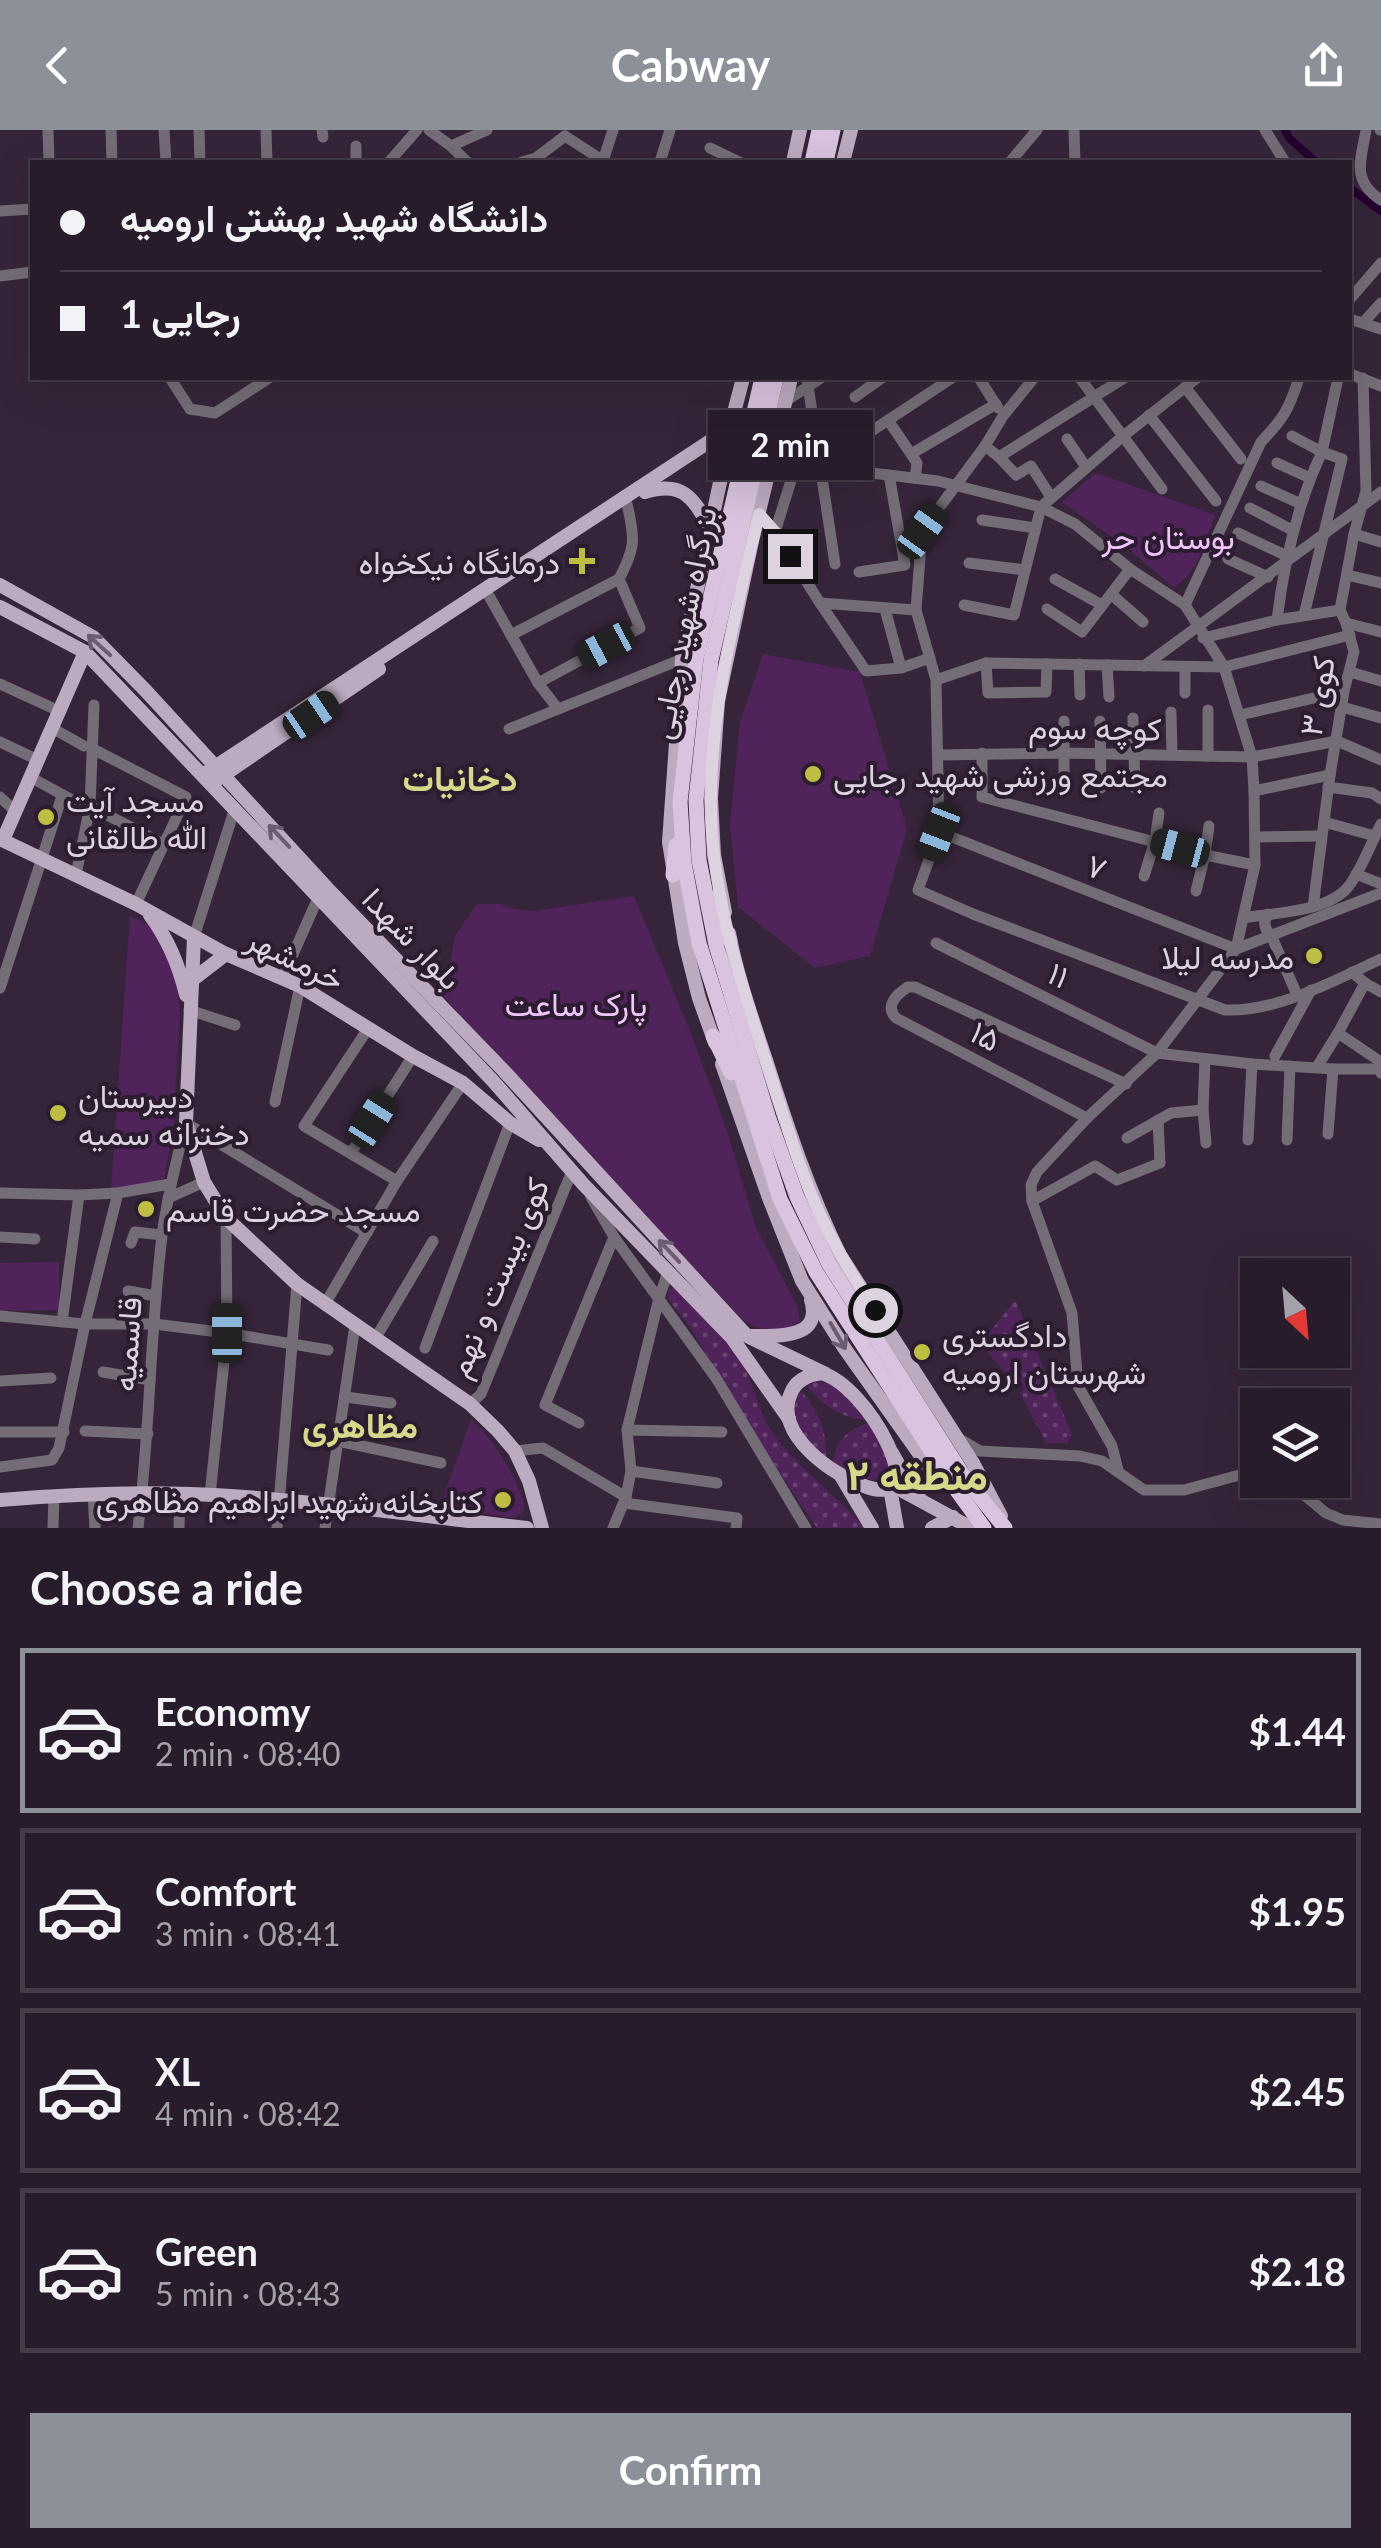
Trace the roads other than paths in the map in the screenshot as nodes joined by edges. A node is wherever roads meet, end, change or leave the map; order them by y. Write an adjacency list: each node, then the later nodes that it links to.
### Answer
1 (48, 130): 23 (street)
2 (111, 130): 24 (street)
3 (164, 130): 25 (street)
4 (199, 130): 26 (street)
5 (266, 130): 27 (street)
6 (417, 130): 29 (street)
7 (430, 130): 21 (street)
8 (487, 130): 21 (street)
9 (613, 130): 33 (street)
10 (670, 130): 34 (street)
11 (800, 130): 36 (main road)
12 (819, 130): 37 (highway)
13 (834, 130): 38 (highway)
14 (851, 130): 39 (main road)
15 (1037, 130): 40 (street)
16 (1074, 130): 41 (street)
17 (1265, 130): 42 (street)
18 (1366, 130): 43 (street)
19 (564, 133): 31 (street); 32 (street)
20 (356, 146): 28 (street)
21 (451, 146): 30 (street)
22 (710, 148): 35 (street)
23 (49, 160)
24 (112, 160)
25 (166, 160)
26 (200, 160)
27 (267, 160)
28 (356, 160)
29 (390, 160)
30 (465, 160)
31 (529, 160)
32 (601, 160)
33 (605, 160)
34 (661, 160)
35 (735, 160)
36 (792, 160)
37 (812, 160)
38 (826, 160)
39 (844, 160)
40 (1012, 160)
41 (1075, 160)
42 (1283, 160)
43 (1381, 200)
44 (30, 209): 45 (street)
45 (0, 211)
46 (1381, 263): 49 (street)
47 (30, 272): 48 (street)
48 (0, 276)
49 (1352, 297)
50 (1381, 303): 51 (street)
51 (1357, 321): 52 (street)
52 (1381, 329)
53 (1356, 376): 69 (street); 81 (street)
54 (173, 380): 55 (street)
55 (266, 380)
56 (743, 380): 77 (main road)
57 (762, 380): 152 (highway, بزرگراه شهید رجایی)
58 (775, 380): 152 (highway, بزرگراه شهید رجایی)
59 (876, 380): 71 (street)
60 (949, 380): 76 (street)
61 (980, 380): 73 (street)
62 (1032, 380): 75 (street)
63 (1081, 380): 72 (street)
64 (1121, 380): 72 (street)
65 (1194, 380): 70 (street)
66 (1298, 380): 137 (street)
67 (1338, 380): 85 (street)
68 (798, 386): 77 (main road); 91 (main road); 93 (street)
69 (1381, 386)
70 (1185, 387): 74 (street); 88 (street)
71 (855, 397)
72 (1094, 397): 79 (street); 87 (street)
73 (996, 404): 75 (street); 86 (street)
74 (1149, 415): 79 (street); 104 (street)
75 (1003, 416): 84 (street)
76 (888, 420): 80 (street); 86 (street)
77 (730, 432): 101 (main road); 112 (main road); 198 (main road)
78 (1292, 436): 85 (street)
79 (1122, 437): 90 (street); 99 (street)
80 (861, 438)
81 (1366, 439): 83 (street); 100 (street)
82 (1067, 440): 90 (street)
83 (1381, 444)
84 (985, 446): 87 (street); 97 (street)
85 (1322, 452): 96 (street); 142 (street)
86 (911, 454): 95 (street)
87 (999, 457): 103 (street)
88 (1242, 459)
89 (1277, 464): 96 (street)
90 (1086, 467): 103 (street)
91 (770, 469): 92 (street); 109 (main road)
92 (794, 471): 93 (street); 114 (street)
93 (822, 473): 94 (street); 121 (street)
94 (889, 475): 95 (street); 125 (street)
95 (914, 478): 97 (street)
96 (1310, 478): 106 (street)
97 (955, 486): 107 (street); 140 (street)
98 (1261, 486): 106 (street)
99 (1162, 488)
100 (1366, 491): 102 (street); 116 (street)
101 (645, 492): 105 (main road); 112 (main road)
102 (1381, 494): 157 (street)
103 (1051, 497): 107 (street)
104 (1216, 501)
105 (627, 504): 127 (street); 132 (main road)
106 (1301, 504): 113 (street)
107 (1041, 506): 111 (street); 123 (street)
108 (1250, 508): 113 (street)
109 (759, 514): 114 (street); 117 (main road)
110 (982, 520): 111 (street)
111 (1035, 528): 124 (street)
112 (712, 529): 117 (main road); 152 (main road)
113 (1294, 531): 119 (street)
114 (775, 532): 134 (street)
115 (1238, 533): 119 (street)
116 (1354, 534): 118 (street); 126 (street)
117 (752, 541): 241 (main road)
118 (1381, 542)
119 (1287, 556): 129 (street)
120 (1228, 559): 129 (street)
121 (834, 564)
122 (969, 564): 124 (street)
123 (1130, 569): 133 (street); 137 (street)
124 (1025, 570): 136 (street)
125 (858, 572)
126 (1347, 575): 130 (street); 141 (street)
127 (619, 579): 147 (street); 164 (street)
128 (1055, 579): 133 (street)
129 (1281, 582): 143 (street)
130 (1381, 582)
131 (0, 585): 166 (main road, بلوار شهدا, one-way to 131)
132 (489, 596): 147 (street); 198 (main road)
133 (1106, 600): 139 (street); 144 (street)
134 (820, 602): 138 (street); 160 (street)
135 (0, 606): 150 (main road, بلوار شهدا)
136 (964, 606)
137 (1185, 606): 149 (street)
138 (885, 609): 140 (street); 160 (street)
139 (1047, 609)
140 (916, 610): 151 (street)
141 (1340, 610): 142 (street); 145 (street, کوی ۳)
142 (1304, 615): 143 (street)
143 (1277, 620): 149 (street)
144 (1143, 622)
145 (1348, 629): 146 (street); 159 (street); 161 (street, کوی ۳)
146 (1381, 632)
147 (511, 635): 164 (street)
148 (1171, 637): 149 (street)
149 (1206, 638): 159 (street)
150 (85, 652): 171 (main road, بلوار شهدا); 176 (main road)
151 (930, 658): 160 (street); 162 (street)
152 (696, 659): 174 (street); 209 (highway, بزرگراه شهید رجایی); 225 (highway, بزرگراه شهید رجایی); 229 (main road)
153 (986, 663): 154 (street); 154 (street); 162 (street)
154 (1047, 664): 155 (street)
155 (1079, 664): 156 (street); 169 (street)
156 (1108, 664): 157 (street); 170 (street)
157 (1144, 666): 158 (street)
158 (1185, 667): 159 (street); 168 (street)
159 (1224, 667): 178 (street)
160 (901, 668)
161 (1350, 672): 163 (street); 167 (street, کوی ۳)
162 (936, 680): 192 (street)
163 (1381, 681)
164 (538, 683): 174 (street)
165 (0, 684): 176 (street)
166 (146, 691): 171 (main road); 198 (main road, بلوار شهدا)
167 (1344, 691): 173 (street, کوی ۳); 178 (street)
168 (1185, 693)
169 (1080, 694)
170 (1109, 697)
171 (134, 704): 198 (main road, بلوار شهدا)
172 (94, 705): 187 (street)
173 (1342, 707): 180 (street); 185 (street, کوی ۳)
174 (558, 709): 184 (street)
175 (1208, 710): 194 (street)
176 (59, 711): 183 (main road)
177 (1172, 712): 193 (street)
178 (1240, 715): 195 (street)
179 (1132, 718): 191 (street)
180 (1381, 718)
181 (1100, 720): 189 (street)
182 (1064, 721): 188 (street)
183 (52, 728): 187 (street); 196 (main road)
184 (509, 729)
185 (1337, 741): 195 (street, کوچه سوم); 197 (street); 200 (street, کوی ۳)
186 (0, 742): 196 (street)
187 (88, 748): 210 (street); 222 (street)
188 (1064, 753): 189 (street, کوچه سوم); 190 (street, کوچه سوم); 203 (street)
189 (1100, 753): 191 (street, کوچه سوم); 201 (street)
190 (982, 754): 192 (street, کوچه سوم); 220 (street)
191 (1134, 754): 193 (street, کوچه سوم); 202 (street)
192 (938, 755): 217 (street)
193 (1172, 755): 194 (street, کوچه سوم)
194 (1208, 756): 195 (street, کوچه سوم)
195 (1252, 757): 204 (street)
196 (38, 760): 199 (main road)
197 (1381, 760)
198 (212, 775): 212 (main road, بلوار شهدا); 270 (main road, بلوار شهدا, one-way to 198)
199 (30, 777): 205 (street); 211 (main road)
200 (1329, 781): 204 (street); 207 (street); 214 (street, کوی ۳)
201 (1100, 788)
202 (1135, 788)
203 (1064, 790)
204 (1254, 791): 219 (street)
205 (62, 796): 208 (street); 224 (street)
206 (0, 797): 211 (street)
207 (1381, 799)
208 (76, 802)
209 (680, 802): 229 (highway); 276 (highway, بزرگراه شهید رجایی)
210 (90, 806): 222 (street); 228 (street)
211 (16, 811): 221 (main road)
212 (234, 811): 234 (main road, بلوار شهدا); 240 (street)
213 (1159, 813): 220 (street)
214 (1324, 822): 216 (street); 218 (street, کوی ۳)
215 (1209, 826): 223 (street)
216 (1378, 830): 227 (street)
217 (939, 832): 243 (street, ۷); 255 (street)
218 (1321, 836): 219 (street); 236 (street, کوی ۳)
219 (1255, 837): 226 (street)
220 (1154, 841): 223 (street); 230 (street)
221 (1, 842): 224 (main road, خرمشهر)
222 (163, 844): 235 (street)
223 (1205, 855): 226 (street); 232 (street)
224 (42, 858): 228 (main road, خرمشهر); 250 (street)
225 (700, 860): 241 (highway); 380 (highway, بزرگراه شهید رجایی)
226 (1255, 865): 238 (street)
227 (1356, 874): 231 (street); 236 (street)
228 (76, 875): 235 (main road, خرمشهر)
229 (673, 875): 260 (main road)
230 (1144, 876)
231 (1375, 882): 233 (street)
232 (1196, 891)
233 (1376, 895): 239 (street)
234 (318, 898): 247 (street); 270 (main road, بلوار شهدا)
235 (141, 907): 240 (main road, خرمشهر); 256 (main road)
236 (1312, 907): 237 (street)
237 (1268, 914): 238 (street); 239 (street)
238 (1244, 918): 243 (street)
239 (1270, 935): 243 (street); 254 (street)
240 (194, 936): 244 (main road, خرمشهر); 248 (main road)
241 (730, 941): 341 (main road)
242 (936, 943): 261 (street, ۱۱)
243 (1236, 950): 255 (street)
244 (226, 954): 247 (main road, خرمشهر); 248 (main road)
245 (1381, 958): 246 (street)
246 (1352, 972): 249 (street); 252 (street)
247 (282, 979): 251 (main road, خرمشهر)
248 (191, 980): 256 (main road)
249 (1365, 983): 253 (street); 259 (street)
250 (0, 985)
251 (300, 986): 258 (main road, خرمشهر); 273 (street)
252 (1310, 990): 254 (street); 263 (street)
253 (1381, 992)
254 (1297, 995): 255 (street)
255 (1196, 1000): 261 (street)
256 (189, 1010): 257 (street); 278 (main road)
257 (236, 1025)
258 (369, 1027): 262 (main road, خرمشهر); 286 (street)
259 (1338, 1033): 267 (street); 269 (street)
260 (713, 1036): 276 (highway); 305 (main road)
261 (1158, 1053): 264 (street, ۱۱); 272 (street)
262 (412, 1056): 271 (main road, خرمشهر); 286 (street)
263 (1275, 1056)
264 (1205, 1059): 265 (street, ۱۱); 274 (street)
265 (1252, 1064): 266 (street, ۱۱); 282 (street)
266 (1290, 1066): 267 (street, ۱۱); 283 (street)
267 (1317, 1067): 268 (street, ۱۱)
268 (1333, 1069): 269 (street, ۱۱); 280 (street)
269 (1381, 1071)
270 (498, 1076): 271 (main road); 285 (main road, بلوار شهدا); 317 (main road, بلوار شهدا, one-way to 270)
271 (464, 1084): 279 (main road, خرمشهر); 288 (street)
272 (1126, 1084): 275 (street); 275 (street, ۱۵)
273 (276, 1102)
274 (1203, 1110): 277 (street); 284 (street)
275 (1087, 1118): 295 (street)
276 (754, 1120): 379 (highway, بزرگراه شهید رجایی)
277 (1158, 1120): 281 (street); 295 (street)
278 (186, 1123): 289 (main road); 291 (street, قاسمیه); 297 (street)
279 (510, 1123): 285 (main road, خرمشهر); 320 (street)
280 (1328, 1134)
281 (1127, 1138)
282 (1248, 1140)
283 (1287, 1140)
284 (1206, 1143)
285 (554, 1149): 287 (main road, بلوار شهدا)
286 (351, 1153): 288 (street)
287 (572, 1172): 290 (main road, بلوار شهدا); 329 (street, کوی بیست و نهم)
288 (397, 1181): 297 (street)
289 (204, 1182): 291 (street); 296 (main road)
290 (584, 1185): 300 (street); 304 (main road, بلوار شهدا)
291 (169, 1191): 293 (street); 298 (street, قاسمیه)
292 (0, 1193): 294 (street)
293 (118, 1193): 294 (street); 313 (street)
294 (78, 1195): 312 (street)
295 (1032, 1202): 344 (street)
296 (226, 1218): 306 (main road); 316 (street)
297 (367, 1232): 310 (street)
298 (162, 1235): 303 (street); 308 (street, قاسمیه)
299 (0, 1237): 301 (street)
300 (614, 1237): 309 (street); 331 (street)
301 (35, 1240)
302 (433, 1241): 318 (street)
303 (131, 1243)
304 (668, 1272): 309 (street); 330 (main road, بلوار شهدا)
305 (802, 1281): 317 (main road); 340 (main road, بلوار شهدا, one-way to 340)
306 (297, 1284): 310 (main road); 319 (street)
307 (128, 1291): 308 (street)
308 (156, 1296): 314 (street, قاسمیه)
309 (659, 1298): 333 (street); 374 (street)
310 (324, 1304): 315 (main road)
311 (0, 1316): 312 (street)
312 (62, 1322): 313 (street)
313 (85, 1324): 314 (street); 335 (street)
314 (154, 1324): 316 (street); 325 (street, قاسمیه)
315 (355, 1325): 318 (main road); 327 (street)
316 (227, 1333): 319 (street); 352 (street)
317 (748, 1336): 323 (main road, بلوار شهدا)
318 (375, 1339): 329 (main road)
319 (291, 1344): 321 (street); 357 (street)
320 (425, 1348)
321 (328, 1350)
322 (103, 1372): 325 (street)
323 (826, 1374): 330 (main road); 340 (main road, بلوار شهدا)
324 (52, 1378): 326 (street)
325 (150, 1380): 337 (street, قاسمیه)
326 (0, 1381)
327 (345, 1397): 328 (street); 338 (street)
328 (391, 1403)
329 (470, 1404): 339 (main road)
330 (790, 1419): 347 (main road, بلوار شهدا)
331 (579, 1424)
332 (85, 1430): 337 (street)
333 (627, 1430): 336 (street); 345 (street)
334 (0, 1432): 335 (street)
335 (64, 1432): 343 (street)
336 (722, 1432)
337 (148, 1434): 351 (street, قاسمیه)
338 (338, 1441): 342 (street); 360 (street)
339 (515, 1451): 358 (street); 359 (main road)
340 (892, 1453): 349 (main road)
341 (976, 1457): 344 (street); 380 (main road)
342 (441, 1463)
343 (0, 1467)
344 (1118, 1470): 346 (street)
345 (631, 1471): 348 (street); 358 (street)
346 (1240, 1474)
347 (841, 1476): 349 (main road); 375 (main road)
348 (717, 1483)
349 (892, 1487): 361 (main road); 376 (main road)
350 (94, 1494): 351 (main road); 354 (main road); 365 (street)
351 (142, 1494): 353 (main road); 366 (street, قاسمیه)
352 (210, 1494): 353 (main road); 357 (main road)
353 (180, 1495): 367 (street)
354 (54, 1496): 356 (main road); 364 (street)
355 (1308, 1498): 363 (street)
356 (0, 1500)
357 (281, 1500): 360 (main road); 368 (street)
358 (625, 1500): 372 (street); 373 (street)
359 (537, 1504): 370 (street); 371 (main road)
360 (328, 1506): 362 (main road); 369 (street)
361 (953, 1517): 377 (main road); 378 (main road)
362 (425, 1522): 370 (main road)
363 (1381, 1524)
364 (54, 1528)
365 (95, 1528)
366 (138, 1528)
367 (179, 1528)
368 (278, 1528)
369 (325, 1528)
370 (528, 1528)
371 (542, 1528)
372 (613, 1528)
373 (736, 1528)
374 (806, 1528)
375 (872, 1528)
376 (896, 1528)
377 (932, 1528)
378 (970, 1528)
379 (984, 1528)
380 (1006, 1528)

